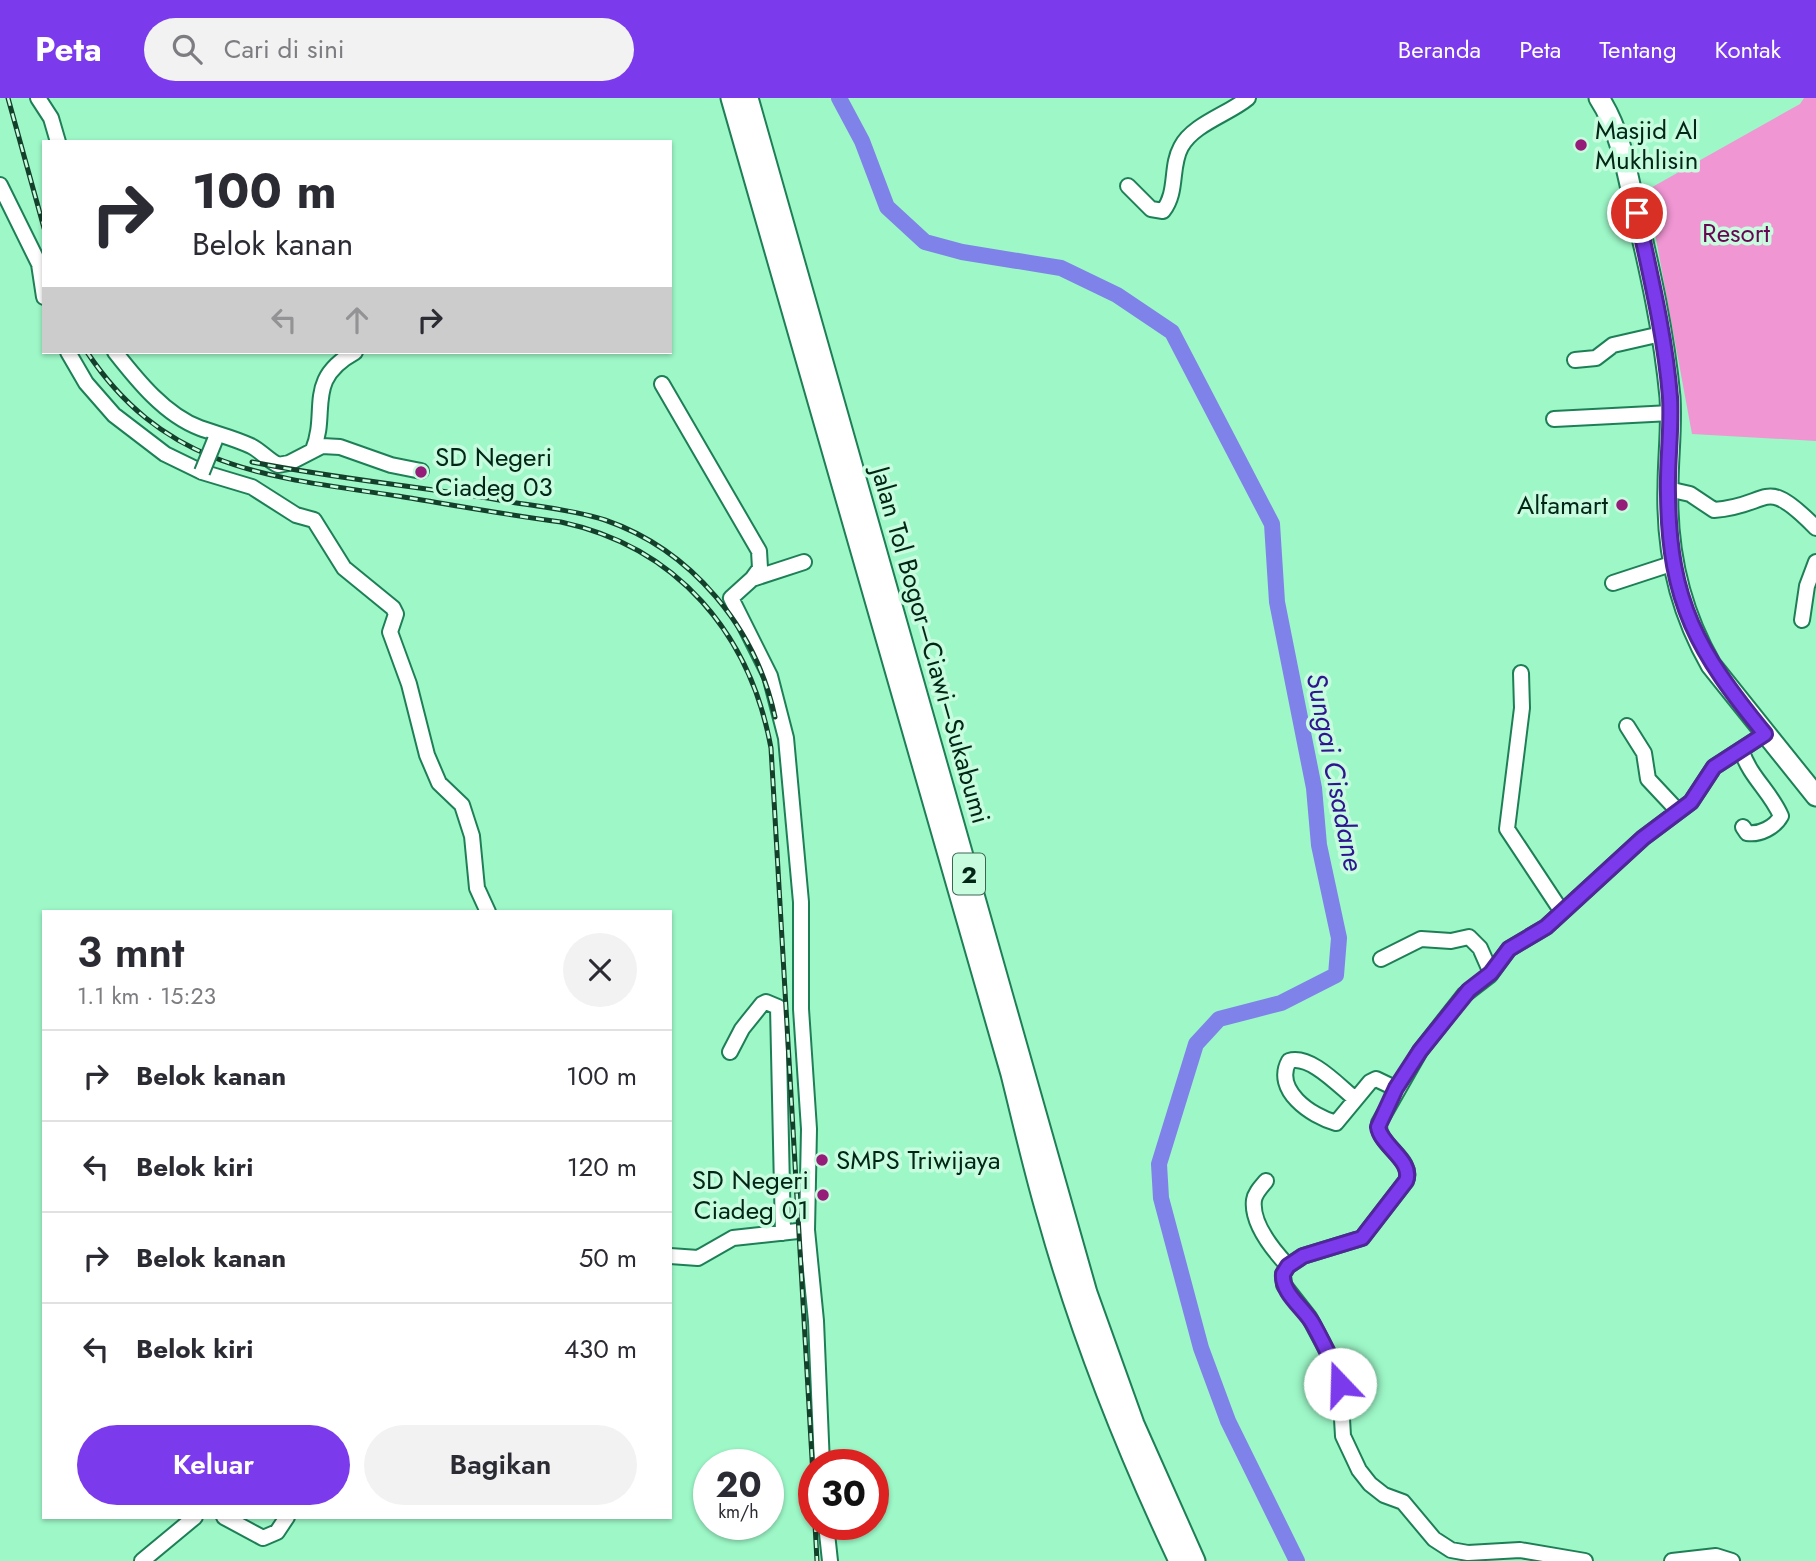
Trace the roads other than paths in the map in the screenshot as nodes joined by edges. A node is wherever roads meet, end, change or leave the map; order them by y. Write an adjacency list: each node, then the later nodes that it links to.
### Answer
1 (38, 98): 6 (street)
2 (732, 98): 7 (highway, Jalan Tol Bogor–Ciawi–Sukabumi / 2)
3 (748, 98): 7 (highway, Jalan Tol Bogor–Ciawi–Sukabumi / 2)
4 (1598, 98): 11 (highway)
5 (1245, 99): 9 (street)
6 (57, 140)
7 (762, 179): 59 (highway, Jalan Tol Bogor–Ciawi–Sukabumi / 2); 60 (highway, Jalan Tol Bogor–Ciawi–Sukabumi / 2)
8 (0, 185): 10 (street)
9 (1128, 186)
10 (42, 284)
11 (1661, 334): 15 (street); 17 (highway)
12 (69, 354): 22 (street)
13 (117, 354): 20 (street)
14 (353, 354): 19 (street)
15 (1575, 360)
16 (662, 384): 30 (street)
17 (1671, 413): 18 (street); 23 (highway)
18 (1554, 419)
19 (313, 450): 20 (street); 21 (street)
20 (265, 456): 22 (street, bridge)
21 (421, 471)
22 (202, 472): 40 (street)
23 (1668, 489): 24 (street); 29 (highway)
24 (1706, 506): 25 (street); 26 (street)
25 (1704, 524)
26 (1816, 528)
27 (804, 562): 30 (street)
28 (1816, 562): 32 (street)
29 (1671, 564): 31 (street); 35 (highway)
30 (752, 579): 48 (street)
31 (1613, 583)
32 (1802, 620)
33 (1521, 673): 41 (street)
34 (1627, 726): 38 (street)
35 (1765, 734): 36 (street); 37 (highway)
36 (1742, 752): 38 (street); 39 (street)
37 (1816, 796)
38 (1678, 811): 41 (street)
39 (1744, 827)
40 (487, 910)
41 (1562, 912): 43 (street)
42 (1381, 959): 43 (street)
43 (1491, 973): 45 (street)
44 (730, 1052): 49 (street)
45 (1396, 1088): 46 (street); 51 (street)
46 (1354, 1098): 46 (street)
47 (1266, 1181): 51 (street)
48 (807, 1230): 49 (street); 52 (street)
49 (783, 1233): 50 (street)
50 (672, 1256)
51 (1288, 1266): 61 (street)
52 (820, 1449)
53 (193, 1519): 57 (street)
54 (228, 1519): 55 (street)
55 (286, 1519)
56 (828, 1540): 58 (street)
57 (142, 1561)
58 (830, 1561)
59 (1179, 1561)
60 (1195, 1561)
61 (1585, 1561)
62 (1672, 1561): 63 (street)
63 (1732, 1561)

